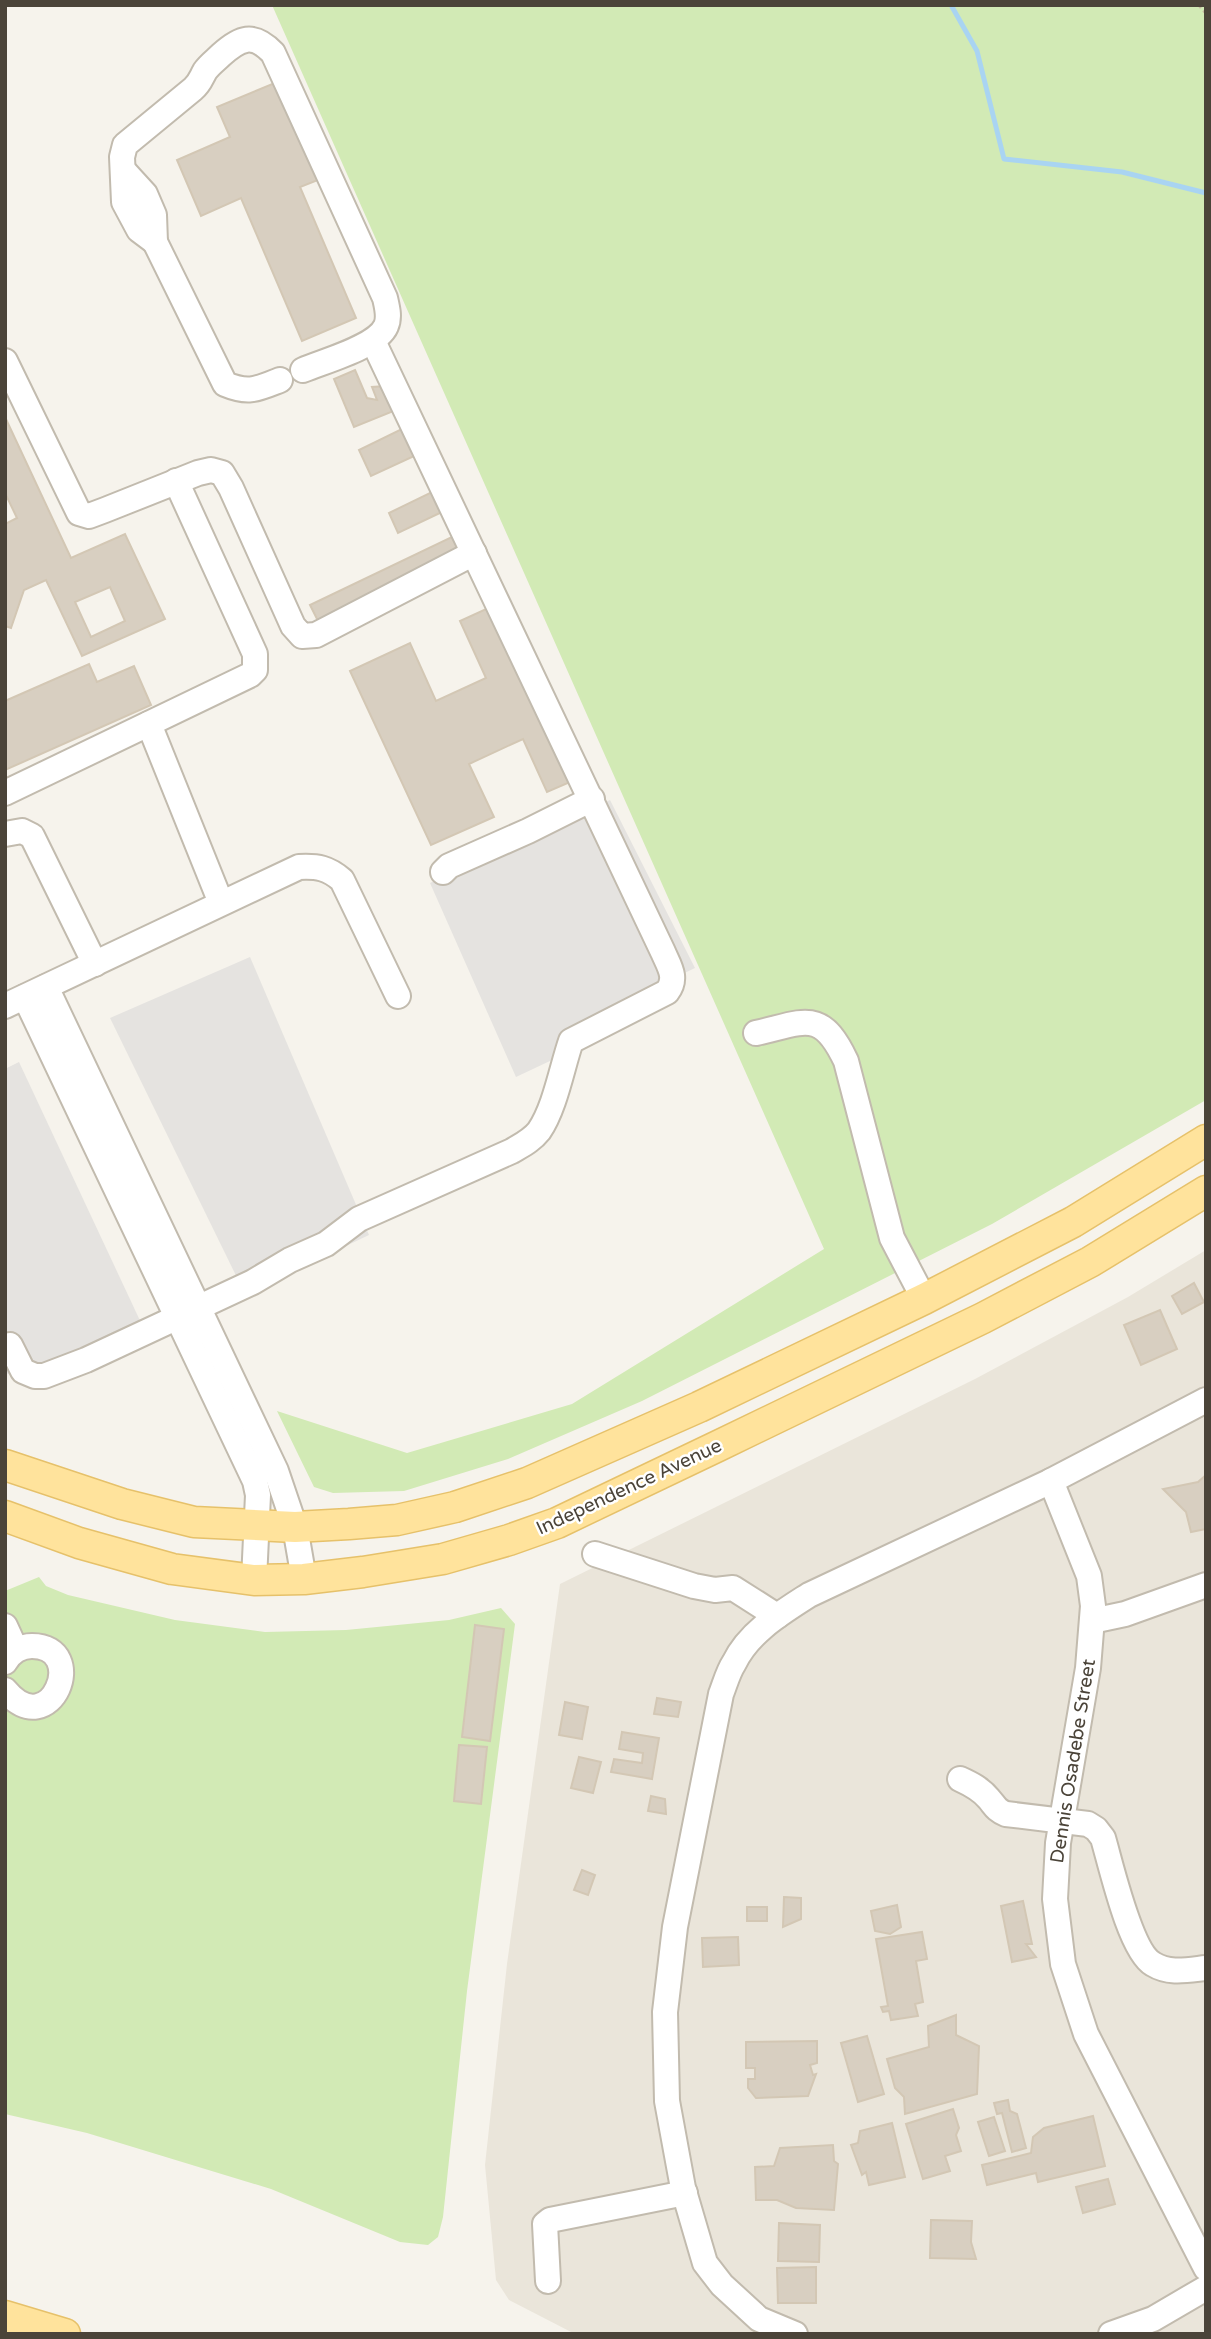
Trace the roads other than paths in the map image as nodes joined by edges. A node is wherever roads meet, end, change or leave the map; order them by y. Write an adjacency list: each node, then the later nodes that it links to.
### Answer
1 (373, 341): 3 (street); 4 (street); 6 (street)
2 (5, 361): 5 (street)
3 (303, 370)
4 (280, 380)
5 (176, 481): 6 (street); 7 (street)
6 (474, 553): 9 (street)
7 (149, 724): 8 (street); 12 (street)
8 (5, 793)
9 (592, 799): 11 (street); 20 (street)
10 (5, 834): 13 (street)
11 (443, 872)
12 (221, 903): 13 (street); 14 (street)
13 (95, 964): 15 (street)
14 (398, 996)
15 (26, 997): 20 (street)
16 (756, 1033): 19 (street)
17 (1206, 1140): 19 (main road)
18 (1206, 1191): 29 (main road, Independence Avenue)
19 (924, 1299): 27 (main road)
20 (188, 1312): 21 (street); 26 (street); 27 (street)
21 (5, 1346)
22 (1206, 1400): 24 (street)
23 (5, 1465): 26 (main road)
24 (1051, 1481): 32 (street); 33 (street, Dennis Osadebe Street)
25 (5, 1516): 30 (main road, Independence Avenue)
26 (257, 1524): 27 (main road); 30 (street)
27 (295, 1527): 29 (street)
28 (595, 1554): 32 (street)
29 (304, 1579): 30 (main road, Independence Avenue)
30 (254, 1580)
31 (1206, 1585): 33 (street)
32 (776, 1616): 40 (street)
33 (1093, 1621): 38 (street, Dennis Osadebe Street)
34 (5, 1626): 35 (street)
35 (11, 1656): 36 (street)
36 (5, 1690)
37 (960, 1779): 38 (street)
38 (1062, 1822): 39 (street); 41 (street, Dennis Osadebe Street)
39 (1206, 1968)
40 (685, 2193): 42 (street); 46 (street)
41 (1206, 2268)
42 (548, 2281)
43 (1206, 2288): 47 (street)
44 (5, 2316): 45 (main road)
45 (65, 2334)
46 (794, 2334)
47 (1111, 2334)

